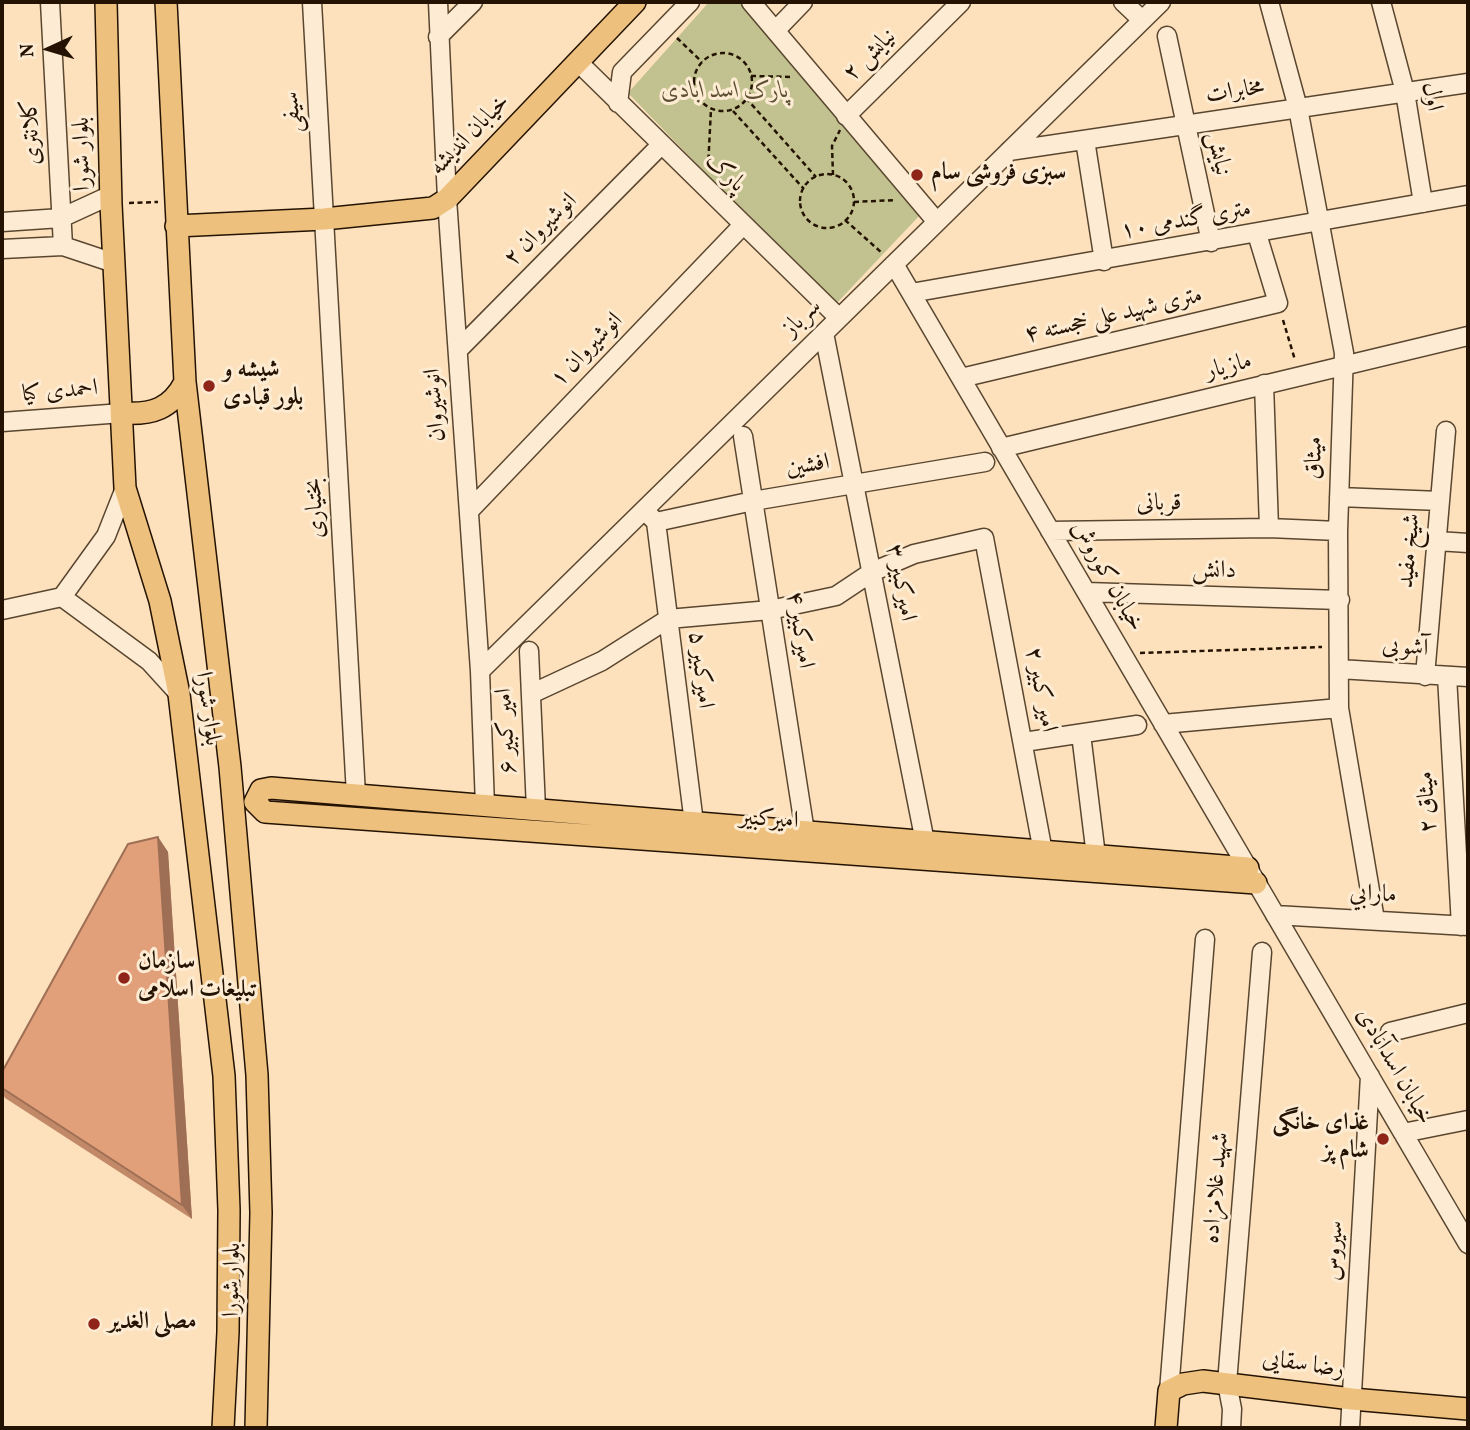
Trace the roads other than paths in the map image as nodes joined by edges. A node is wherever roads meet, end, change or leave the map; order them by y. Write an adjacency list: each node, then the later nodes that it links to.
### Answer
1 (50, 2): 34 (street, کلانتری)
2 (106, 2): 32 (main road, بلوار شورا)
3 (166, 2): 40 (main road, بلوار شورا)
4 (312, 2): 35 (street, سیفی)
5 (438, 2): 19 (street, انوشیروان)
6 (473, 2): 19 (street)
7 (635, 2): 20 (main road, خیابان اندیشه)
8 (690, 2): 23 (street)
9 (751, 2): 17 (street)
10 (803, 2): 17 (street)
11 (961, 2): 25 (street, نیایش ۲)
12 (1123, 2): 16 (street)
13 (1161, 2): 16 (street, سرباز)
14 (1269, 2): 24 (street, میثاق)
15 (1381, 2): 22 (street, اول)
16 (1142, 20): 29 (street, سرباز)
17 (776, 30): 25 (street)
18 (1167, 36): 26 (street, نیایش)
19 (438, 37): 31 (street, انوشیروان)
20 (578, 62): 23 (street, پارک); 31 (main road, خیابان اندیشه)
21 (1468, 83): 22 (street, مخابرات)
22 (1405, 92): 24 (street, مخابرات); 33 (street, اول)
23 (618, 103): 28 (street, پارک)
24 (1298, 108): 26 (street, مخابرات); 38 (street, میثاق)
25 (846, 116): 37 (street)
26 (1186, 125): 27 (street, مخابرات); 42 (street, نیایش)
27 (1085, 140): 29 (street, مخابرات); 45 (street)
28 (661, 145): 39 (street, پارک); 52 (street, انوشیروان ۲)
29 (1009, 151): 37 (street, سرباز)
30 (1468, 195): 33 (street, ۱۰ متری گندمی)
31 (447, 199): 35 (main road, خیابان اندیشه); 52 (street, انوشیروان)
32 (111, 200): 34 (street); 46 (main road, بلوار شورا)
33 (1423, 203): 38 (street, ۱۰ متری گندمی)
34 (61, 218): 36 (street); 43 (street, کلانتری)
35 (324, 219): 40 (main road, خیابان اندیشه); 98 (street, بختیاری)
36 (2, 222)
37 (937, 222): 47 (street, سرباز)
38 (1319, 222): 41 (street, ۱۰ متری گندمی); 53 (street, میثاق)
39 (743, 225): 49 (street, پارک); 68 (street, انوشیروان ۱)
40 (176, 226): 55 (main road, بلوار شورا)
41 (1257, 234): 42 (street, ۱۰ متری گندمی); 54 (street, ۴ متری شهید علی خجسته)
42 (1211, 242): 45 (street, ۱۰ متری گندمی)
43 (63, 246): 44 (street); 46 (street)
44 (2, 249)
45 (1104, 261): 48 (street, ۱۰ متری گندمی)
46 (114, 263): 57 (main road, بلوار شورا)
47 (894, 264): 48 (street, خیابان کوروش); 49 (street, سرباز)
48 (911, 293): 54 (street, خیابان کوروش)
49 (839, 318): 50 (street, سرباز)
50 (824, 333): 63 (street, امیرکبیر ۳); 69 (street, سرباز)
51 (1468, 337): 53 (street, مازیار)
52 (458, 350): 68 (street, انوشیروان)
53 (1344, 366): 56 (street, مازیار); 65 (street, میثاق)
54 (961, 378): 61 (street, خیابان کوروش)
55 (185, 382): 57 (main road); 96 (main road, بلوار شورا)
56 (1264, 384): 61 (street, مازیار); 70 (street)
57 (122, 412): 58 (street, احمدی کیا); 64 (main road, بلوار شورا)
58 (2, 422)
59 (1446, 430): 67 (street, شیخ مفید)
60 (743, 436): 66 (street, امیرکبیر ۴)
61 (1002, 448): 71 (street, خیابان کوروش)
62 (985, 462): 63 (street, افشین)
63 (855, 484): 66 (street, افشین); 75 (street, امیرکبیر ۳)
64 (125, 488): 77 (street); 88 (main road, بلوار شورا)
65 (1339, 497): 67 (street); 72 (street, میثاق)
66 (753, 501): 69 (street, افشین); 80 (street, امیرکبیر ۴)
67 (1440, 501): 73 (street, شیخ مفید)
68 (468, 511): 84 (street, انوشیروان)
69 (650, 516): 81 (street, امیرکبیر ۵); 84 (street, سرباز)
70 (1269, 528): 71 (street, قربانی); 72 (street, قربانی)
71 (1050, 531): 76 (street, خیابان کوروش)
72 (1338, 531): 78 (street, میثاق)
73 (1437, 541): 74 (street); 85 (street, شیخ مفید)
74 (1468, 543)
75 (872, 572): 80 (street); 94 (street, امیر کبیر ۲); 105 (street, امیرکبیر ۳)
76 (1086, 592): 78 (street, دانش); 91 (street, خیابان کوروش)
77 (62, 597): 79 (street); 88 (street)
78 (1340, 600): 83 (street, میثاق)
79 (2, 610)
80 (770, 610): 81 (street); 103 (street, امیرکبیر ۴)
81 (668, 619): 89 (street); 102 (street, امیرکبیر ۵)
82 (529, 651): 89 (street, امیر کبیر ۶)
83 (1339, 670): 85 (street, آشوبی); 90 (street, میثاق)
84 (480, 671): 99 (street, انوشیروان)
85 (1425, 676): 86 (street, آشوبی)
86 (1447, 676): 87 (street, آشوبی); 95 (street, میثاق ۲)
87 (1468, 677)
88 (179, 694): 126 (main road, بلوار شورا)
89 (531, 694): 100 (street, امیر کبیر ۶)
90 (1339, 708): 91 (street); 112 (street, میثاق)
91 (1163, 724): 110 (street, خیابان کوروش)
92 (1138, 725): 93 (street)
93 (1081, 734): 94 (street); 109 (street)
94 (1024, 742): 107 (street, امیر کبیر ۲)
95 (1460, 758): 106 (street, میثاق ۲)
96 (230, 767): 97 (main road); 104 (main road, بلوار شورا)
97 (271, 788): 98 (main road, امیرکبیر); 101 (main road)
98 (356, 795): 99 (main road, امیرکبیر)
99 (485, 806): 100 (main road, امیرکبیر)
100 (536, 810): 102 (main road, امیرکبیر)
101 (277, 812): 104 (main road); 108 (main road, امیرکبیر)
102 (694, 823): 103 (main road, امیرکبیر)
103 (805, 832): 105 (main road, امیرکبیر)
104 (236, 834): 127 (main road, بلوار شورا)
105 (925, 842): 108 (main road, امیرکبیر)
106 (1462, 851): 113 (street, میثاق ۲)
107 (1043, 852): 108 (main road, امیرکبیر); 109 (main road, امیرکبیر)
108 (967, 853): 110 (main road, امیرکبیر)
109 (1096, 856): 110 (main road, امیرکبیر)
110 (1252, 876): 111 (street, خیابان کوروش)
111 (1275, 915): 112 (street, مارابي); 118 (street, خیابان اسدآبادی)
112 (1375, 920): 113 (street, مارابي)
113 (1464, 926)
114 (1205, 939): 123 (street)
115 (1262, 952): 122 (street, شهید غلامزاده)
116 (1468, 1013): 117 (street)
117 (1390, 1032)
118 (1370, 1076): 120 (street, خیابان اسدآبادی); 124 (street, سیروس)
119 (1468, 1120): 120 (street)
120 (1403, 1133): 121 (street, خیابان اسدآبادی)
121 (1468, 1244)
122 (1227, 1382): 123 (main road, رضا سقایی); 124 (main road, رضا سقایی); 129 (street, شهید غلامزاده)
123 (1169, 1391): 128 (main road)
124 (1352, 1399): 125 (main road, رضا سقایی); 130 (street, سیروس)
125 (1468, 1409)
126 (223, 1428)
127 (256, 1428)
128 (1166, 1428)
129 (1231, 1428)
130 (1350, 1428)

